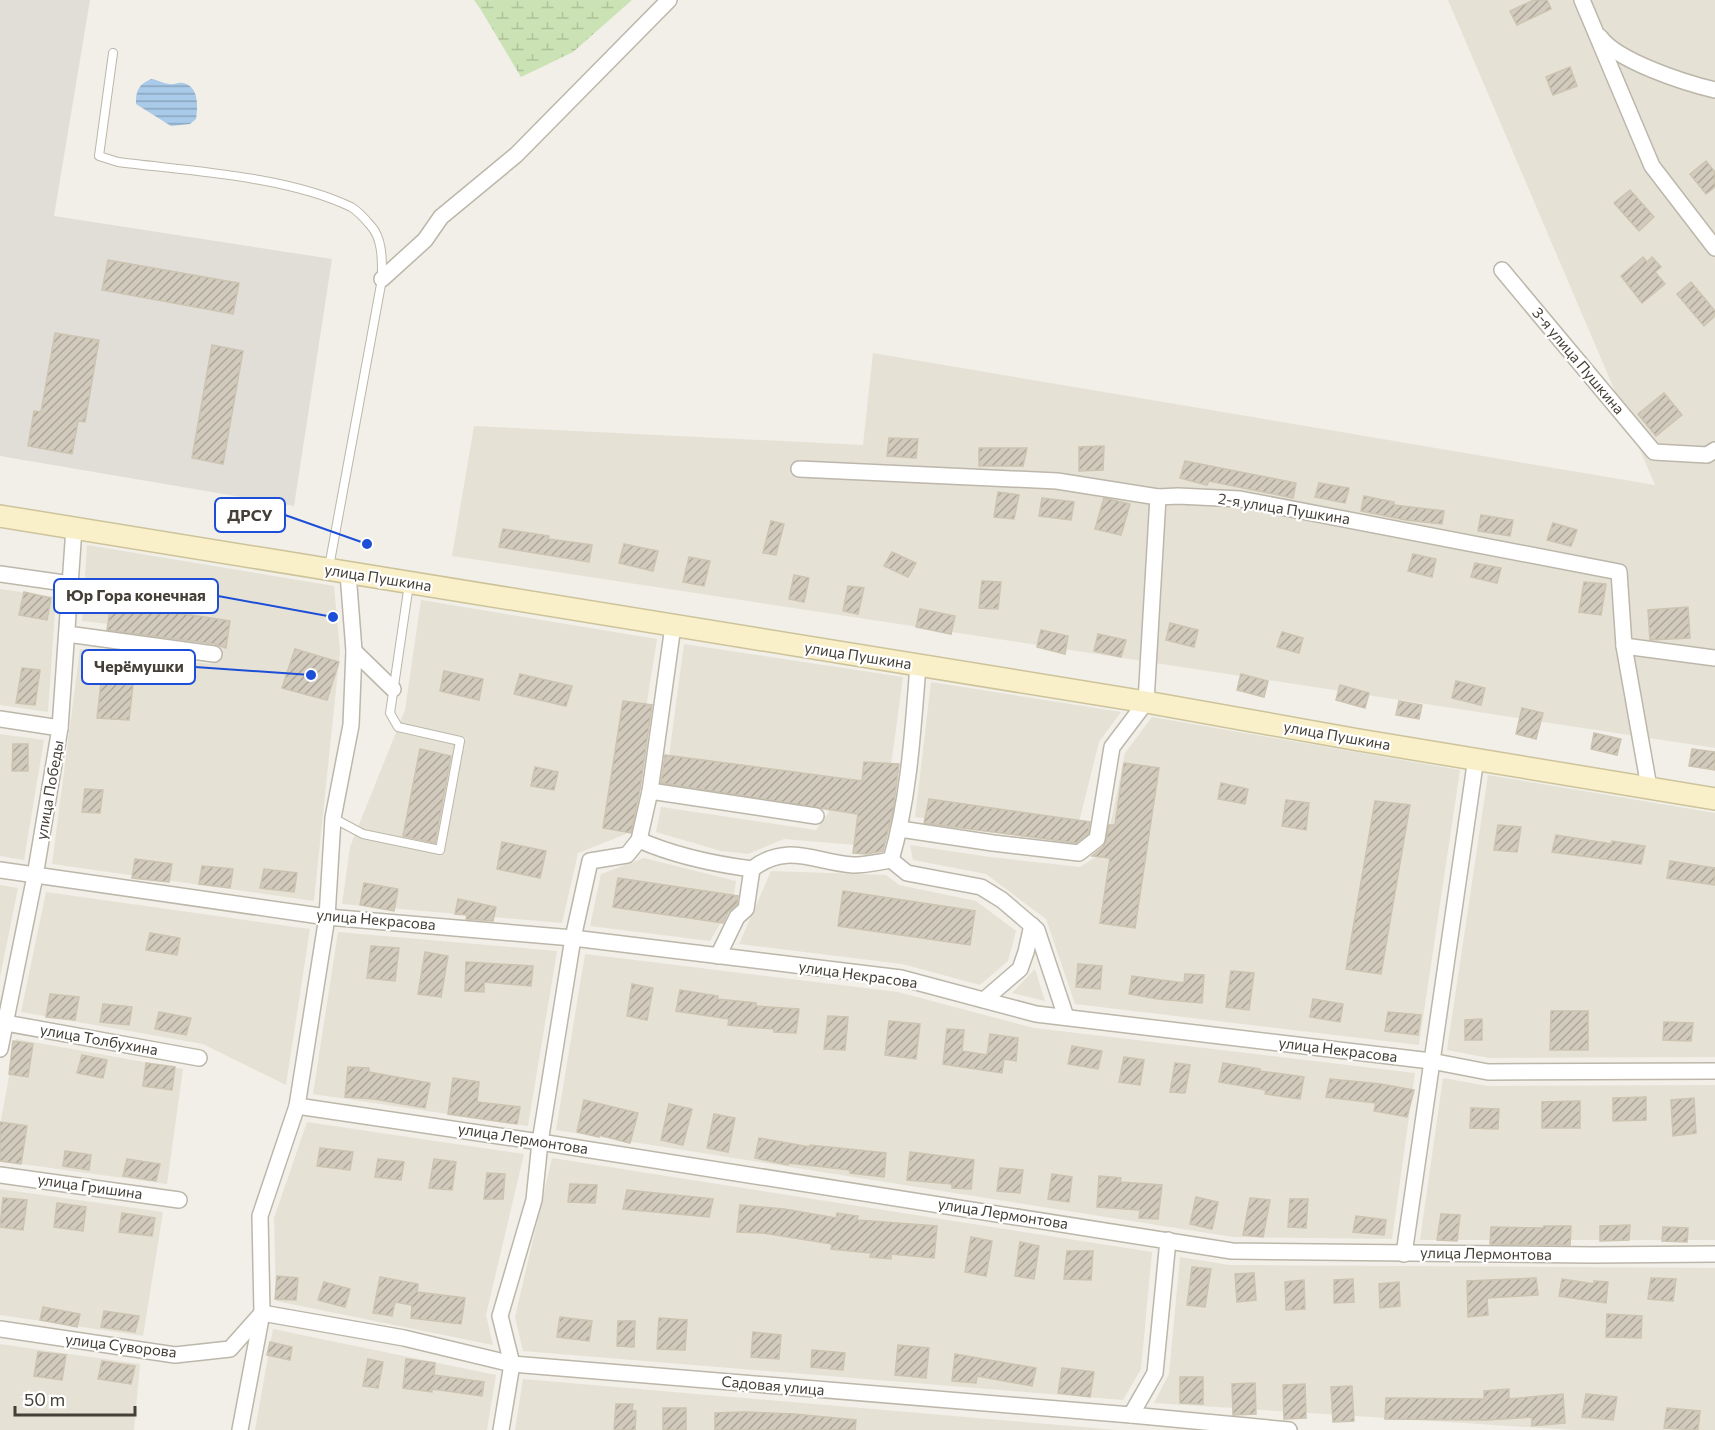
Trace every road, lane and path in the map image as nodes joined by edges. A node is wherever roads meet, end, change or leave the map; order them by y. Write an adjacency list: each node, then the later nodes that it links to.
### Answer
1 (669, 0): 8 (street)
2 (1582, 0): 3 (street)
3 (1592, 25): 5 (street); 6 (street)
4 (113, 53): 8 (lane)
5 (1715, 90)
6 (1715, 248)
7 (1502, 270): 9 (street, 3-я улица Пушкина)
8 (382, 279): 14 (lane)
9 (1715, 450)
10 (799, 470): 11 (street, 2-я улица Пушкина)
11 (1158, 497): 20 (street, 2-я улица Пушкина); 26 (street)
12 (0, 516): 13 (main road, улица Пушкина)
13 (74, 528): 14 (main road, улица Пушкина); 17 (street, улица Победы)
14 (338, 571): 16 (main road, улица Пушкина); 21 (street)
15 (0, 574): 17 (street)
16 (409, 583): 18 (main road, улица Пушкина); 25 (lane)
17 (71, 584): 19 (street, улица Победы)
18 (673, 626): 24 (main road, улица Пушкина); 31 (street)
19 (67, 634): 22 (street); 28 (street, улица Победы)
20 (1624, 646): 23 (street); 30 (street, 2-я улица Пушкина)
21 (354, 651): 25 (street); 34 (street)
22 (214, 654)
23 (1715, 658)
24 (918, 666): 26 (main road, улица Пушкина); 35 (street)
25 (393, 689): 34 (lane)
26 (1146, 702): 29 (main road, улица Пушкина); 35 (street)
27 (0, 719): 28 (street)
28 (60, 728): 40 (street, улица Победы)
29 (1476, 758): 30 (main road, улица Пушкина); 50 (street)
30 (1649, 787): 32 (main road, улица Пушкина)
31 (650, 791): 33 (street); 36 (street)
32 (1715, 799)
33 (816, 816)
34 (333, 818): 41 (street)
35 (900, 829): 37 (street)
36 (639, 840): 38 (street); 43 (street)
37 (891, 860): 38 (street); 42 (street)
38 (752, 868): 44 (street)
39 (0, 870): 40 (street, улица Некрасова)
40 (35, 876): 41 (street, улица Некрасова); 47 (street, улица Победы)
41 (327, 916): 43 (street, улица Некрасова); 52 (street)
42 (1032, 925): 45 (street); 46 (street)
43 (573, 938): 44 (street, улица Некрасова); 53 (street)
44 (718, 956): 45 (street, улица Некрасова)
45 (984, 1000): 46 (street, улица Некрасова)
46 (1066, 1017): 50 (street, улица Некрасова)
47 (2, 1023): 48 (street, улица Победы); 49 (street, улица Толбухина)
48 (0, 1049)
49 (199, 1058)
50 (1431, 1061): 51 (street, улица Некрасова); 57 (street)
51 (1715, 1071)
52 (297, 1106): 53 (street, улица Лермонтова); 59 (street)
53 (540, 1142): 56 (street, улица Лермонтова); 61 (street)
54 (0, 1175): 55 (street, улица Гришина)
55 (179, 1200)
56 (1168, 1240): 57 (street, улица Лермонтова); 62 (street)
57 (1404, 1254): 58 (street, улица Лермонтова)
58 (1715, 1254)
59 (262, 1313): 60 (street, улица Суворова); 61 (street, Садовая улица); 64 (street)
60 (0, 1329)
61 (512, 1364): 62 (street, Садовая улица); 65 (street)
62 (1131, 1415): 63 (street, Садовая улица)
63 (1266, 1429): 66 (street, Садовая улица)
64 (240, 1430)
65 (501, 1430)
66 (1290, 1430)

